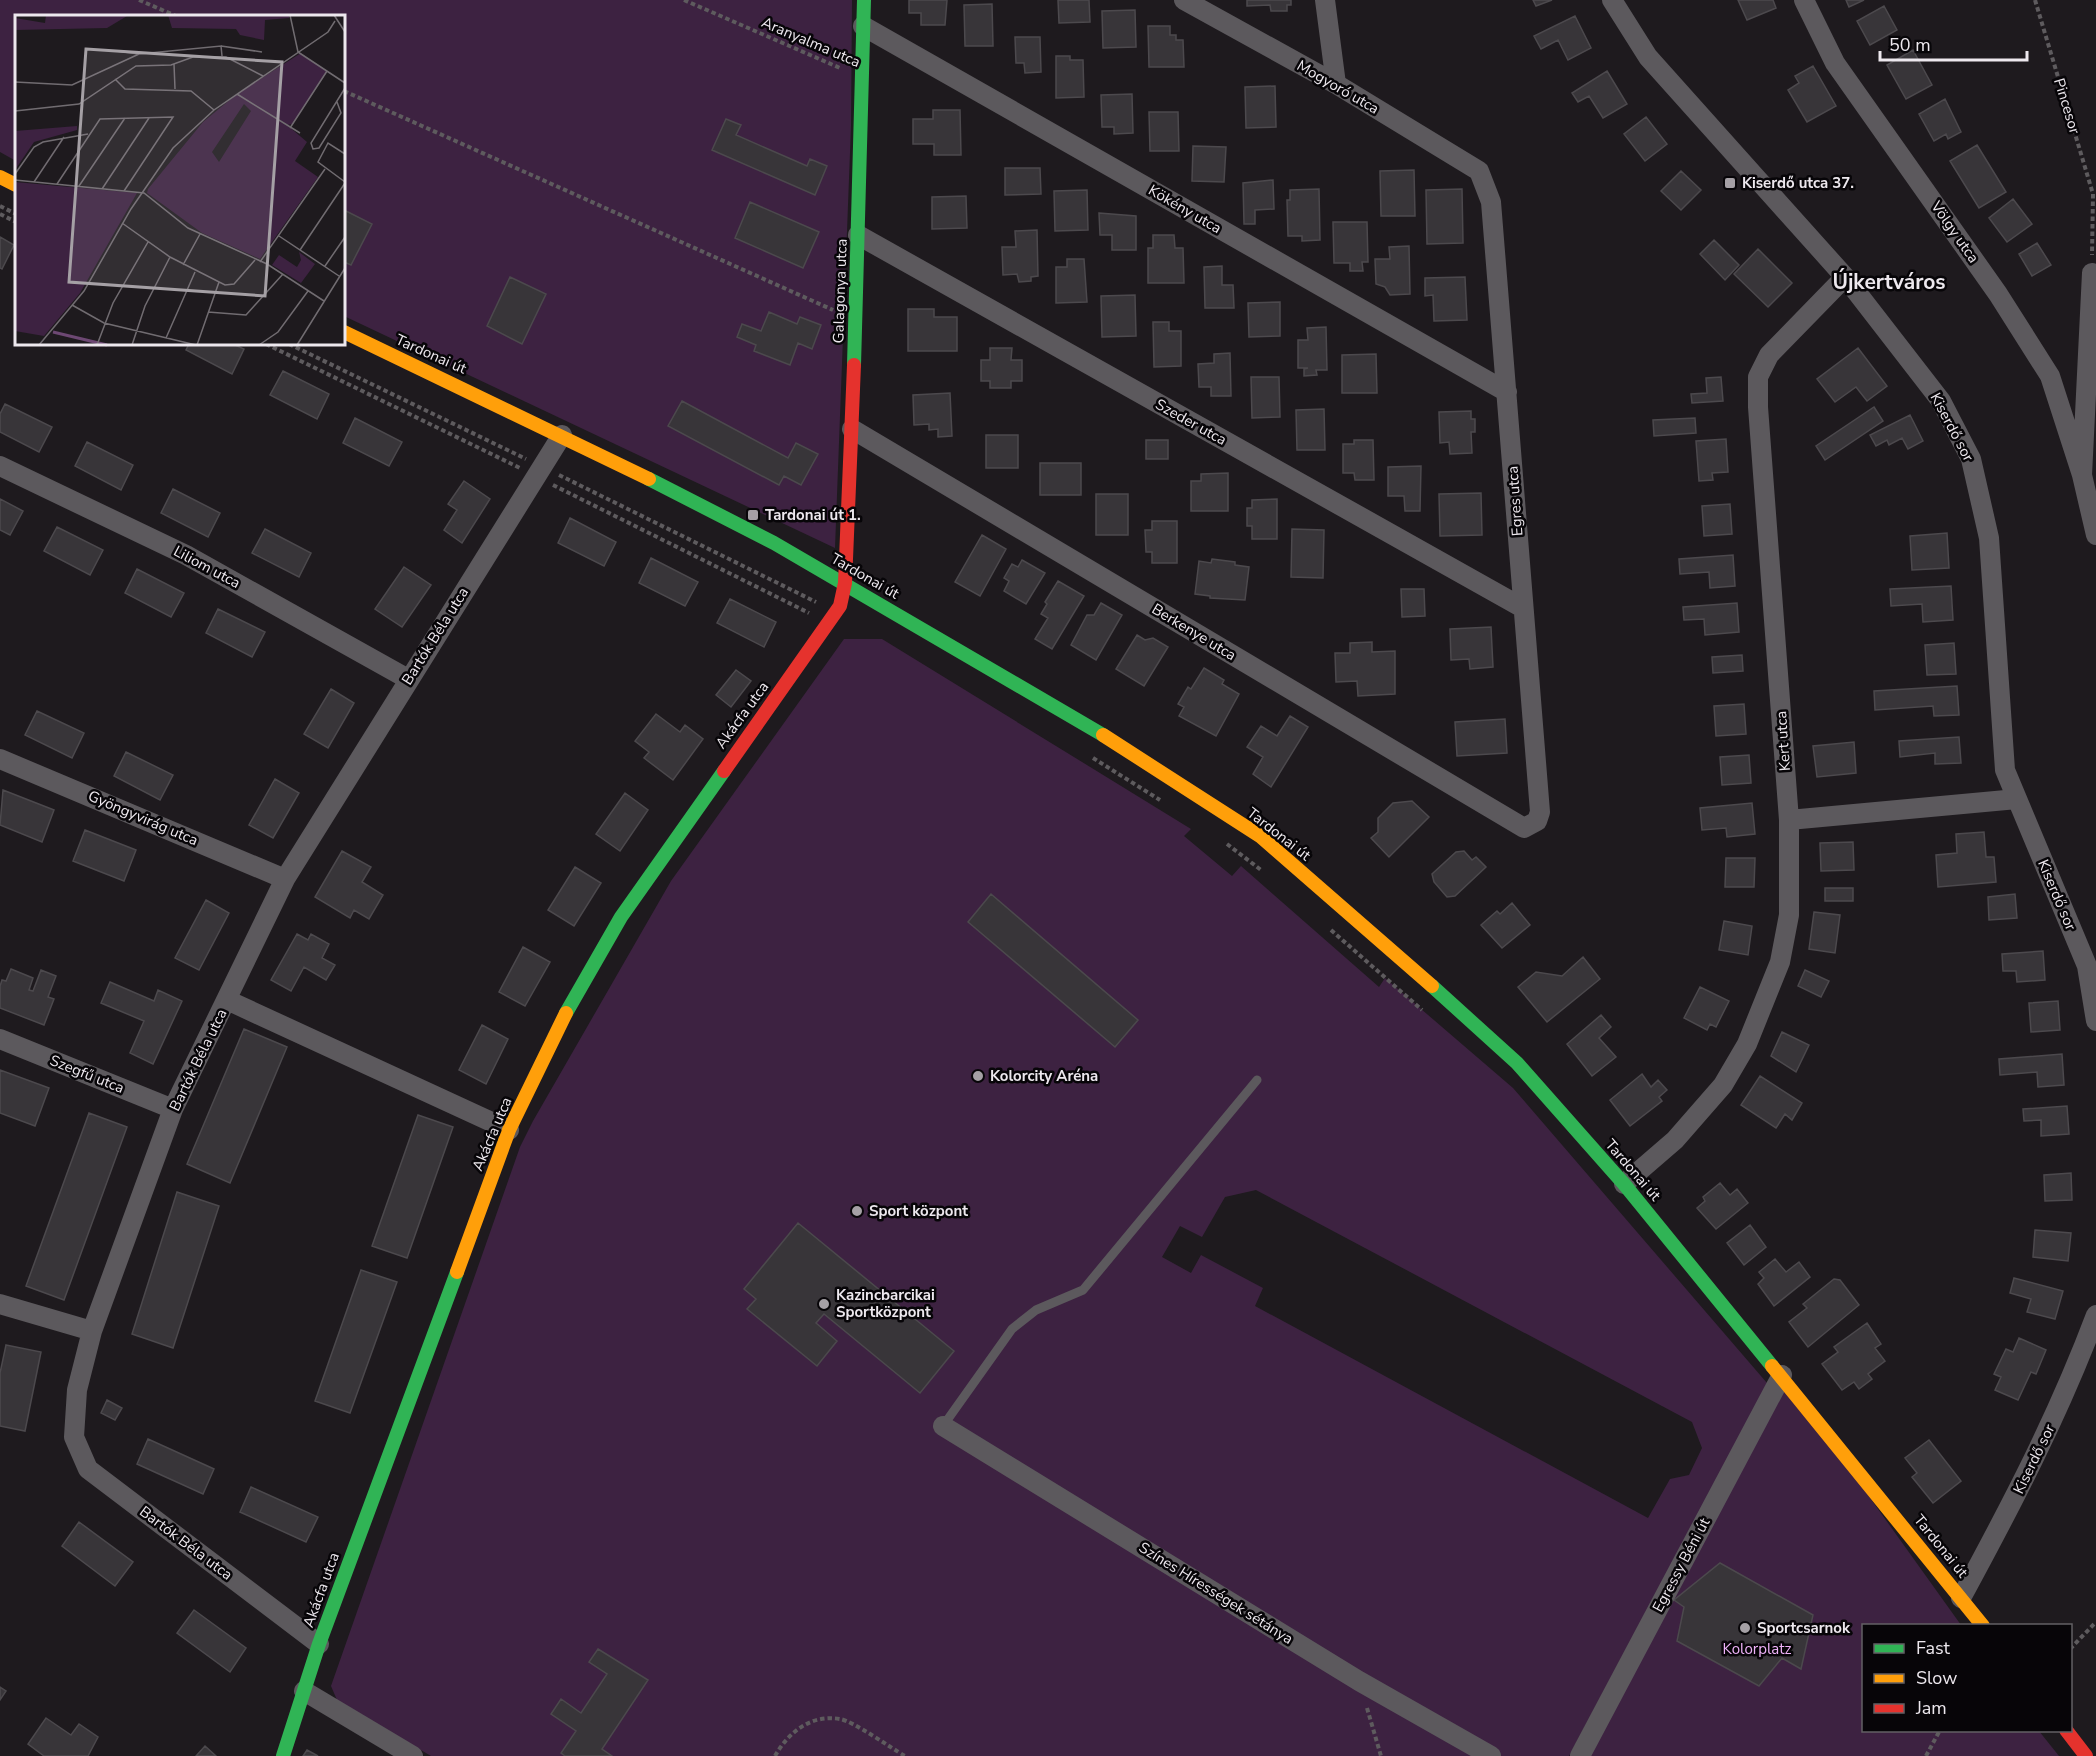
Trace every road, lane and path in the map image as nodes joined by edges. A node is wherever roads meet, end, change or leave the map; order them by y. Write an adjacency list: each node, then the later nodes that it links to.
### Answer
1 (139, 0): 9 (path)
2 (684, 0): 11 (path, Aranyalma utca)
3 (864, 0): 10 (street, Galagonya utca)
4 (1184, 0): 12 (street, Mogyoró utca)
5 (1325, 0): 12 (street)
6 (1612, 0): 23 (street, Kiserdő sor)
7 (1804, 0): 32 (street, Völgy utca)
8 (2035, 0): 22 (path, Pincesor)
9 (174, 15)
10 (863, 26): 11 (street, Galagonya utca); 27 (street, Kökény utca)
11 (863, 77): 21 (street, Galagonya utca)
12 (1336, 84): 15 (street, Mogyoró utca)
13 (345, 91): 24 (path)
14 (0, 177): 16 (street)
15 (1485, 182): 27 (street, Egres utca)
16 (15, 184)
17 (0, 206): 19 (path)
18 (0, 214): 20 (path)
19 (15, 214)
20 (15, 222)
21 (858, 235): 24 (street, Galagonya utca); 36 (street, Szeder utca)
22 (2092, 273): 32 (street)
23 (1845, 277): 40 (street, Kiserdő sor); 42 (street, Kert utca)
24 (856, 320): 28 (street, Galagonya utca)
25 (345, 332): 29 (street, Tardonai út)
26 (291, 345): 31 (path)
27 (1508, 392): 36 (street, Egres utca)
28 (852, 429): 34 (street, Galagonya utca); 43 (street, Berkenye utca)
29 (562, 435): 31 (street, Bartók Béla utca); 34 (street, Tardonai út)
30 (0, 466): 37 (street, Liliom utca)
31 (542, 467): 35 (path); 37 (street, Bartók Béla utca)
32 (2082, 475): 33 (street)
33 (2096, 535)
34 (845, 583): 35 (street, Akácfa utca); 55 (street, Tardonai út)
35 (840, 606): 54 (street, Akácfa utca)
36 (1523, 608): 43 (street, Egres utca)
37 (408, 679): 46 (street, Bartók Béla utca)
38 (1092, 758): 41 (path)
39 (0, 759): 46 (street, Gyöngyvirág utca)
40 (2016, 799): 42 (street); 50 (street, Kiserdő sor)
41 (1168, 805)
42 (1789, 820): 55 (street, Kert utca)
43 (1537, 821)
44 (1224, 842): 45 (path)
45 (1268, 875)
46 (285, 879): 48 (street, Bartók Béla utca)
47 (1327, 927): 49 (path)
48 (227, 1000): 53 (street, Bartók Béla utca); 54 (street)
49 (1429, 1016)
50 (2096, 1021)
51 (0, 1039): 53 (street, Szegfű utca)
52 (1257, 1080): 60 (lane)
53 (173, 1109): 58 (street, Bartók Béla utca)
54 (509, 1130): 64 (street, Akácfa utca)
55 (1624, 1184): 59 (street, Tardonai út)
56 (0, 1304): 58 (street)
57 (2096, 1315): 61 (street, Kiserdő sor)
58 (92, 1331): 64 (street, Bartók Béla utca)
59 (1782, 1375): 61 (street, Tardonai út); 76 (street, Egressy Béni út)
60 (943, 1426): 66 (street, Színes Hírességek sétánya)
61 (1961, 1598): 63 (street, Tardonai út)
62 (2096, 1622): 65 (path)
63 (1981, 1624)
64 (319, 1644): 67 (street, Akácfa utca)
65 (2072, 1647)
66 (1359, 1681): 74 (path); 75 (street, Színes Hírességek sétánya)
67 (304, 1691): 70 (street, Akácfa utca); 71 (street)
68 (1939, 1732): 77 (path)
69 (2067, 1732): 78 (street)
70 (283, 1756)
71 (413, 1756)
72 (775, 1756): 73 (path)
73 (905, 1756)
74 (1381, 1756)
75 (1491, 1756)
76 (1580, 1756)
77 (1926, 1756)
78 (2086, 1756)

